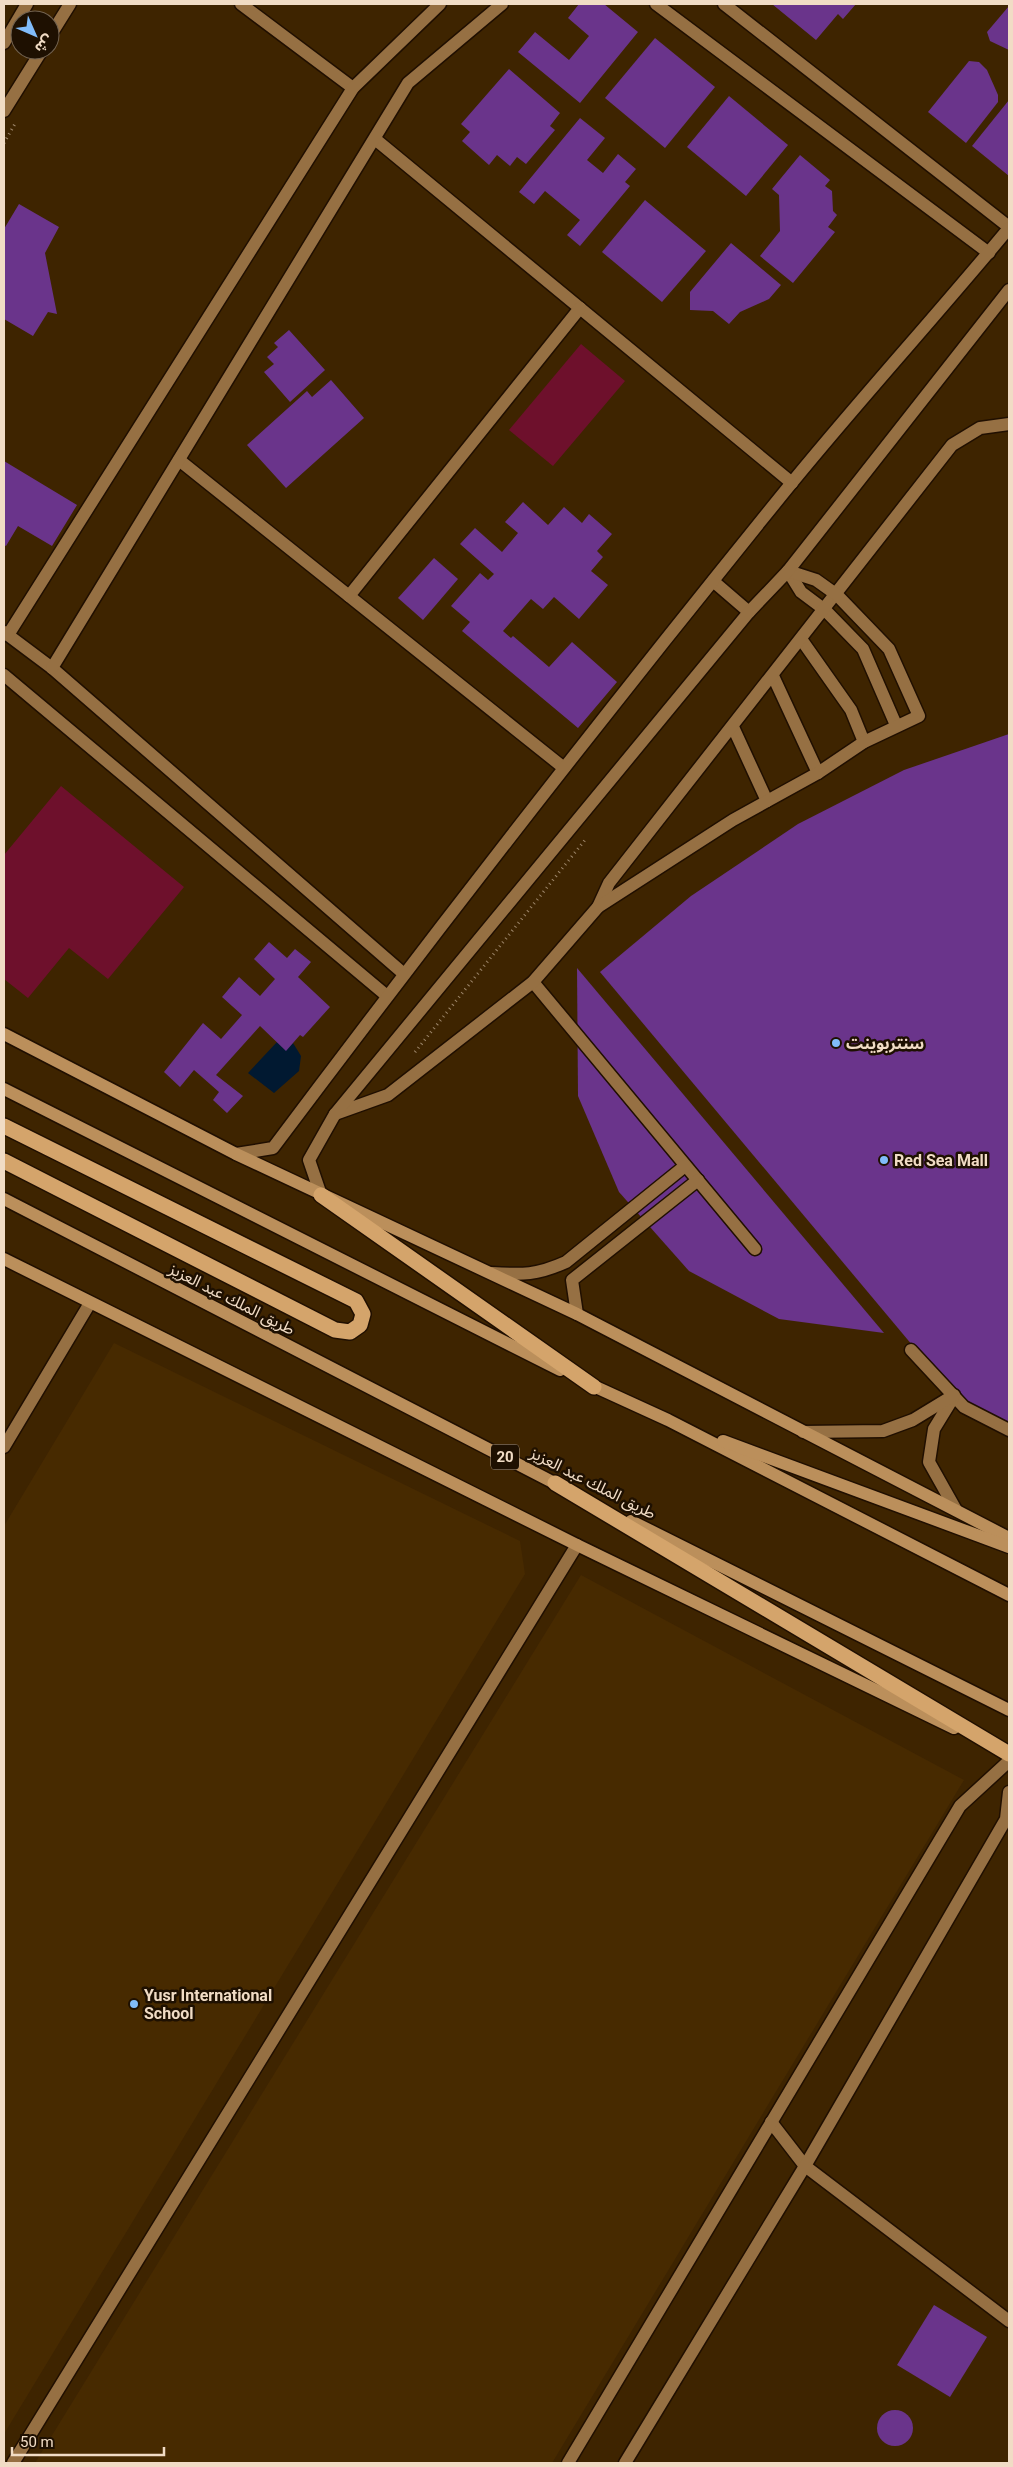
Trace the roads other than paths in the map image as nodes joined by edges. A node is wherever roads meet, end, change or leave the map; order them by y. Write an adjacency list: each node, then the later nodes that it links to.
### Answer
1 (28, 4): 9 (street)
2 (70, 4): 8 (street)
3 (241, 4): 11 (street)
4 (440, 4): 11 (street)
5 (502, 4): 13 (street)
6 (656, 4): 15 (street)
7 (724, 4): 14 (street)
8 (60, 20)
9 (4, 43)
10 (36, 60): 12 (street)
11 (353, 88): 27 (street)
12 (4, 111)
13 (374, 139): 17 (street); 19 (street)
14 (1009, 228): 15 (street)
15 (988, 253): 20 (street)
16 (1009, 290): 21 (street)
17 (580, 308): 20 (street); 24 (street)
18 (1009, 424): 23 (street)
19 (179, 460): 24 (street); 29 (street)
20 (792, 483): 22 (street)
21 (788, 571): 23 (street); 25 (street); 26 (street)
22 (713, 581): 26 (street); 35 (street)
23 (837, 595): 25 (street); 32 (street)
24 (349, 596): 35 (street)
25 (826, 610): 28 (street); 32 (street)
26 (749, 612): 44 (street)
27 (6, 634): 29 (street)
28 (801, 639): 31 (street); 34 (street)
29 (52, 668): 39 (street)
30 (4, 675): 41 (street)
31 (773, 676): 33 (street); 36 (street)
32 (896, 725): 34 (street)
33 (733, 727): 37 (street); 38 (street)
34 (864, 742): 36 (street)
35 (564, 768): 39 (street)
36 (818, 773): 37 (street)
37 (767, 801): 38 (street)
38 (598, 907): 40 (street)
39 (404, 974): 41 (street)
40 (533, 982): 44 (street); 48 (street)
41 (387, 996): 46 (street)
42 (4, 1034): 46 (main road)
43 (4, 1089): 58 (main road)
44 (335, 1114): 50 (street)
45 (4, 1126): 47 (highway)
46 (236, 1154): 50 (main road)
47 (4, 1161)
48 (686, 1166): 49 (street); 54 (street)
49 (698, 1180): 52 (street); 56 (street)
50 (322, 1196): 54 (main road); 58 (highway)
51 (4, 1199): 64 (main road, طريق الملك عبد العزيز / 20)
52 (755, 1249)
53 (4, 1259): 55 (main road)
54 (492, 1273): 56 (main road)
55 (90, 1303): 63 (street); 67 (main road)
56 (577, 1314): 62 (main road)
57 (911, 1350): 59 (street)
58 (594, 1386): 60 (main road)
59 (954, 1395): 61 (street); 62 (street); 65 (street)
60 (668, 1420): 68 (main road); 69 (main road)
61 (1009, 1430)
62 (803, 1432): 65 (main road)
63 (4, 1447)
64 (555, 1483): 70 (main road, طريق الملك عبد العزيز / 20); 71 (highway)
65 (956, 1510): 66 (main road)
66 (1009, 1538)
67 (576, 1545): 71 (main road); 77 (street)
68 (1009, 1547)
69 (1009, 1595)
70 (1009, 1710)
71 (1009, 1755)
72 (1009, 1761): 74 (street)
73 (1009, 1792): 75 (street)
74 (771, 2122): 75 (street); 78 (street)
75 (805, 2166): 76 (street); 79 (street)
76 (1009, 2321)
77 (13, 2463)
78 (568, 2463)
79 (625, 2463)

